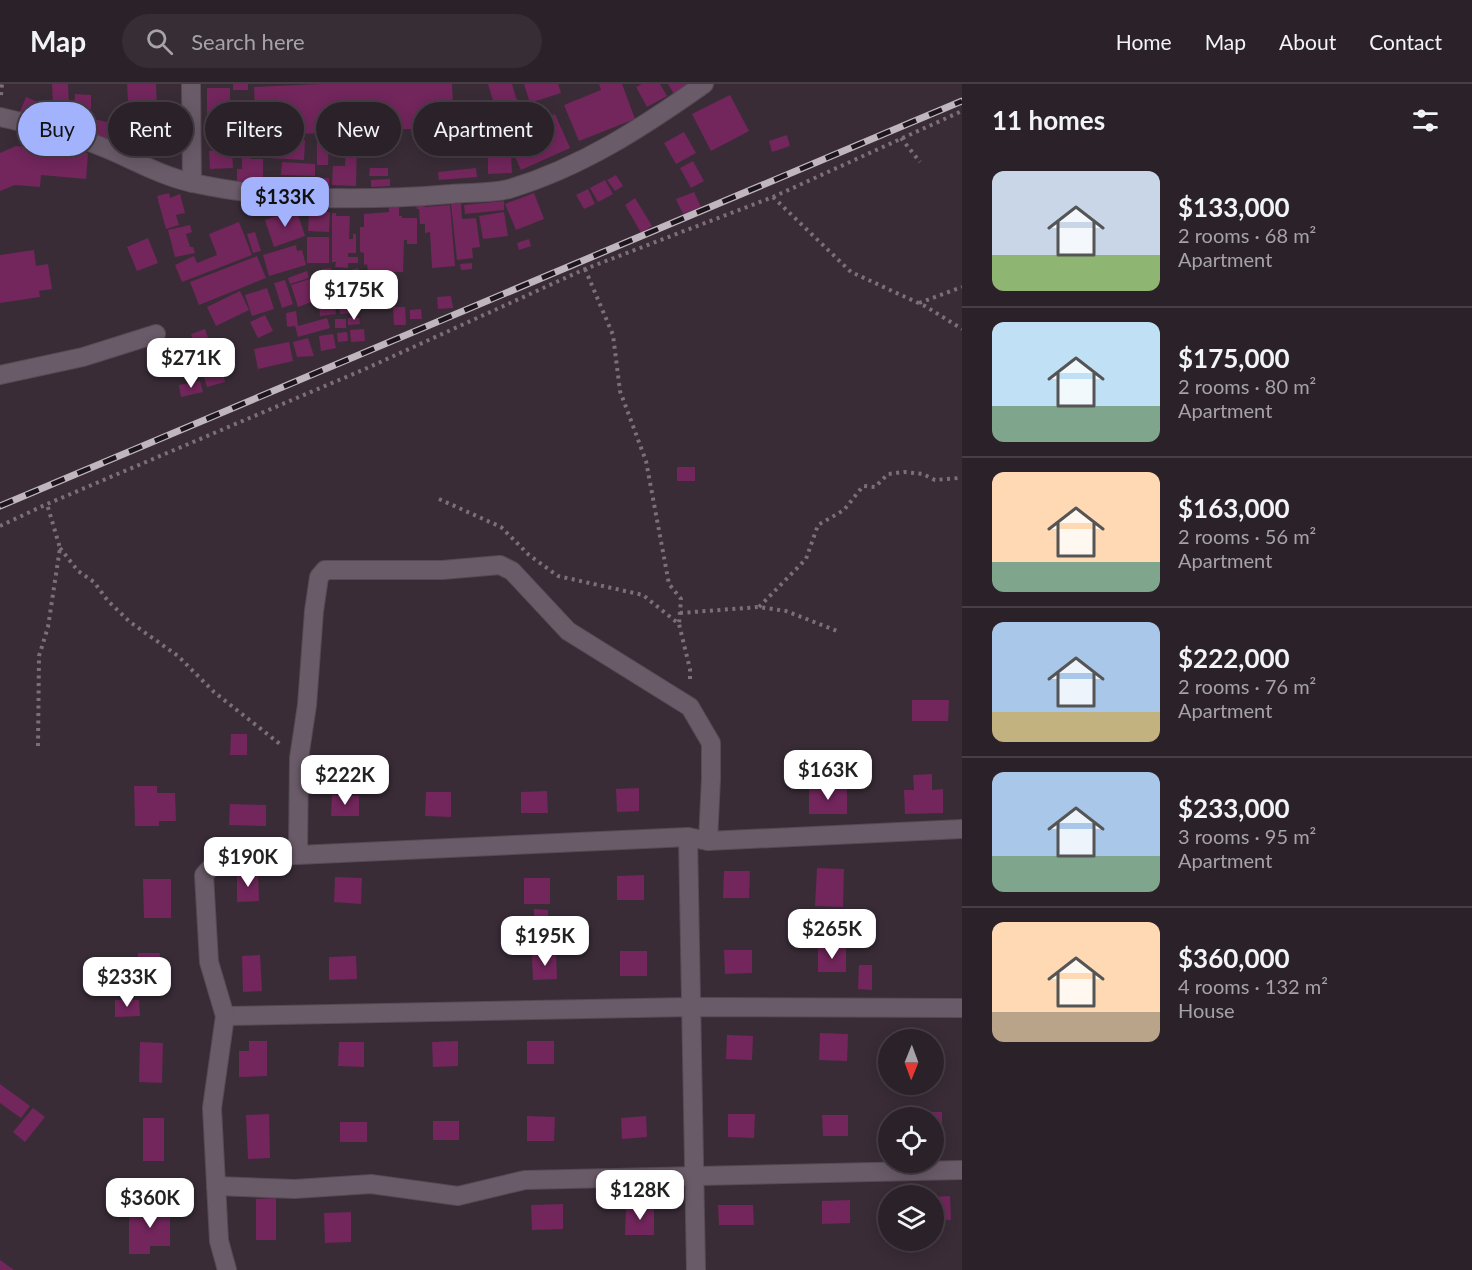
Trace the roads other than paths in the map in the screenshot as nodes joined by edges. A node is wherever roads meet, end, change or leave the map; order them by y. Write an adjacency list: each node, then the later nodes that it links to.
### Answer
1 (191, 84): 4 (street)
2 (704, 84): 4 (street)
3 (0, 117): 4 (street)
4 (192, 183)
5 (156, 334): 6 (street)
6 (0, 375)
7 (962, 829): 9 (street)
8 (688, 837): 9 (street); 10 (street); 11 (street)
9 (708, 840): 10 (street)
10 (297, 854): 13 (street)
11 (690, 1007): 12 (street); 13 (street); 15 (street)
12 (962, 1008)
13 (225, 1016): 16 (street)
14 (962, 1170): 15 (street)
15 (693, 1175): 16 (street); 18 (street)
16 (216, 1186): 17 (street)
17 (227, 1270)
18 (696, 1270)

